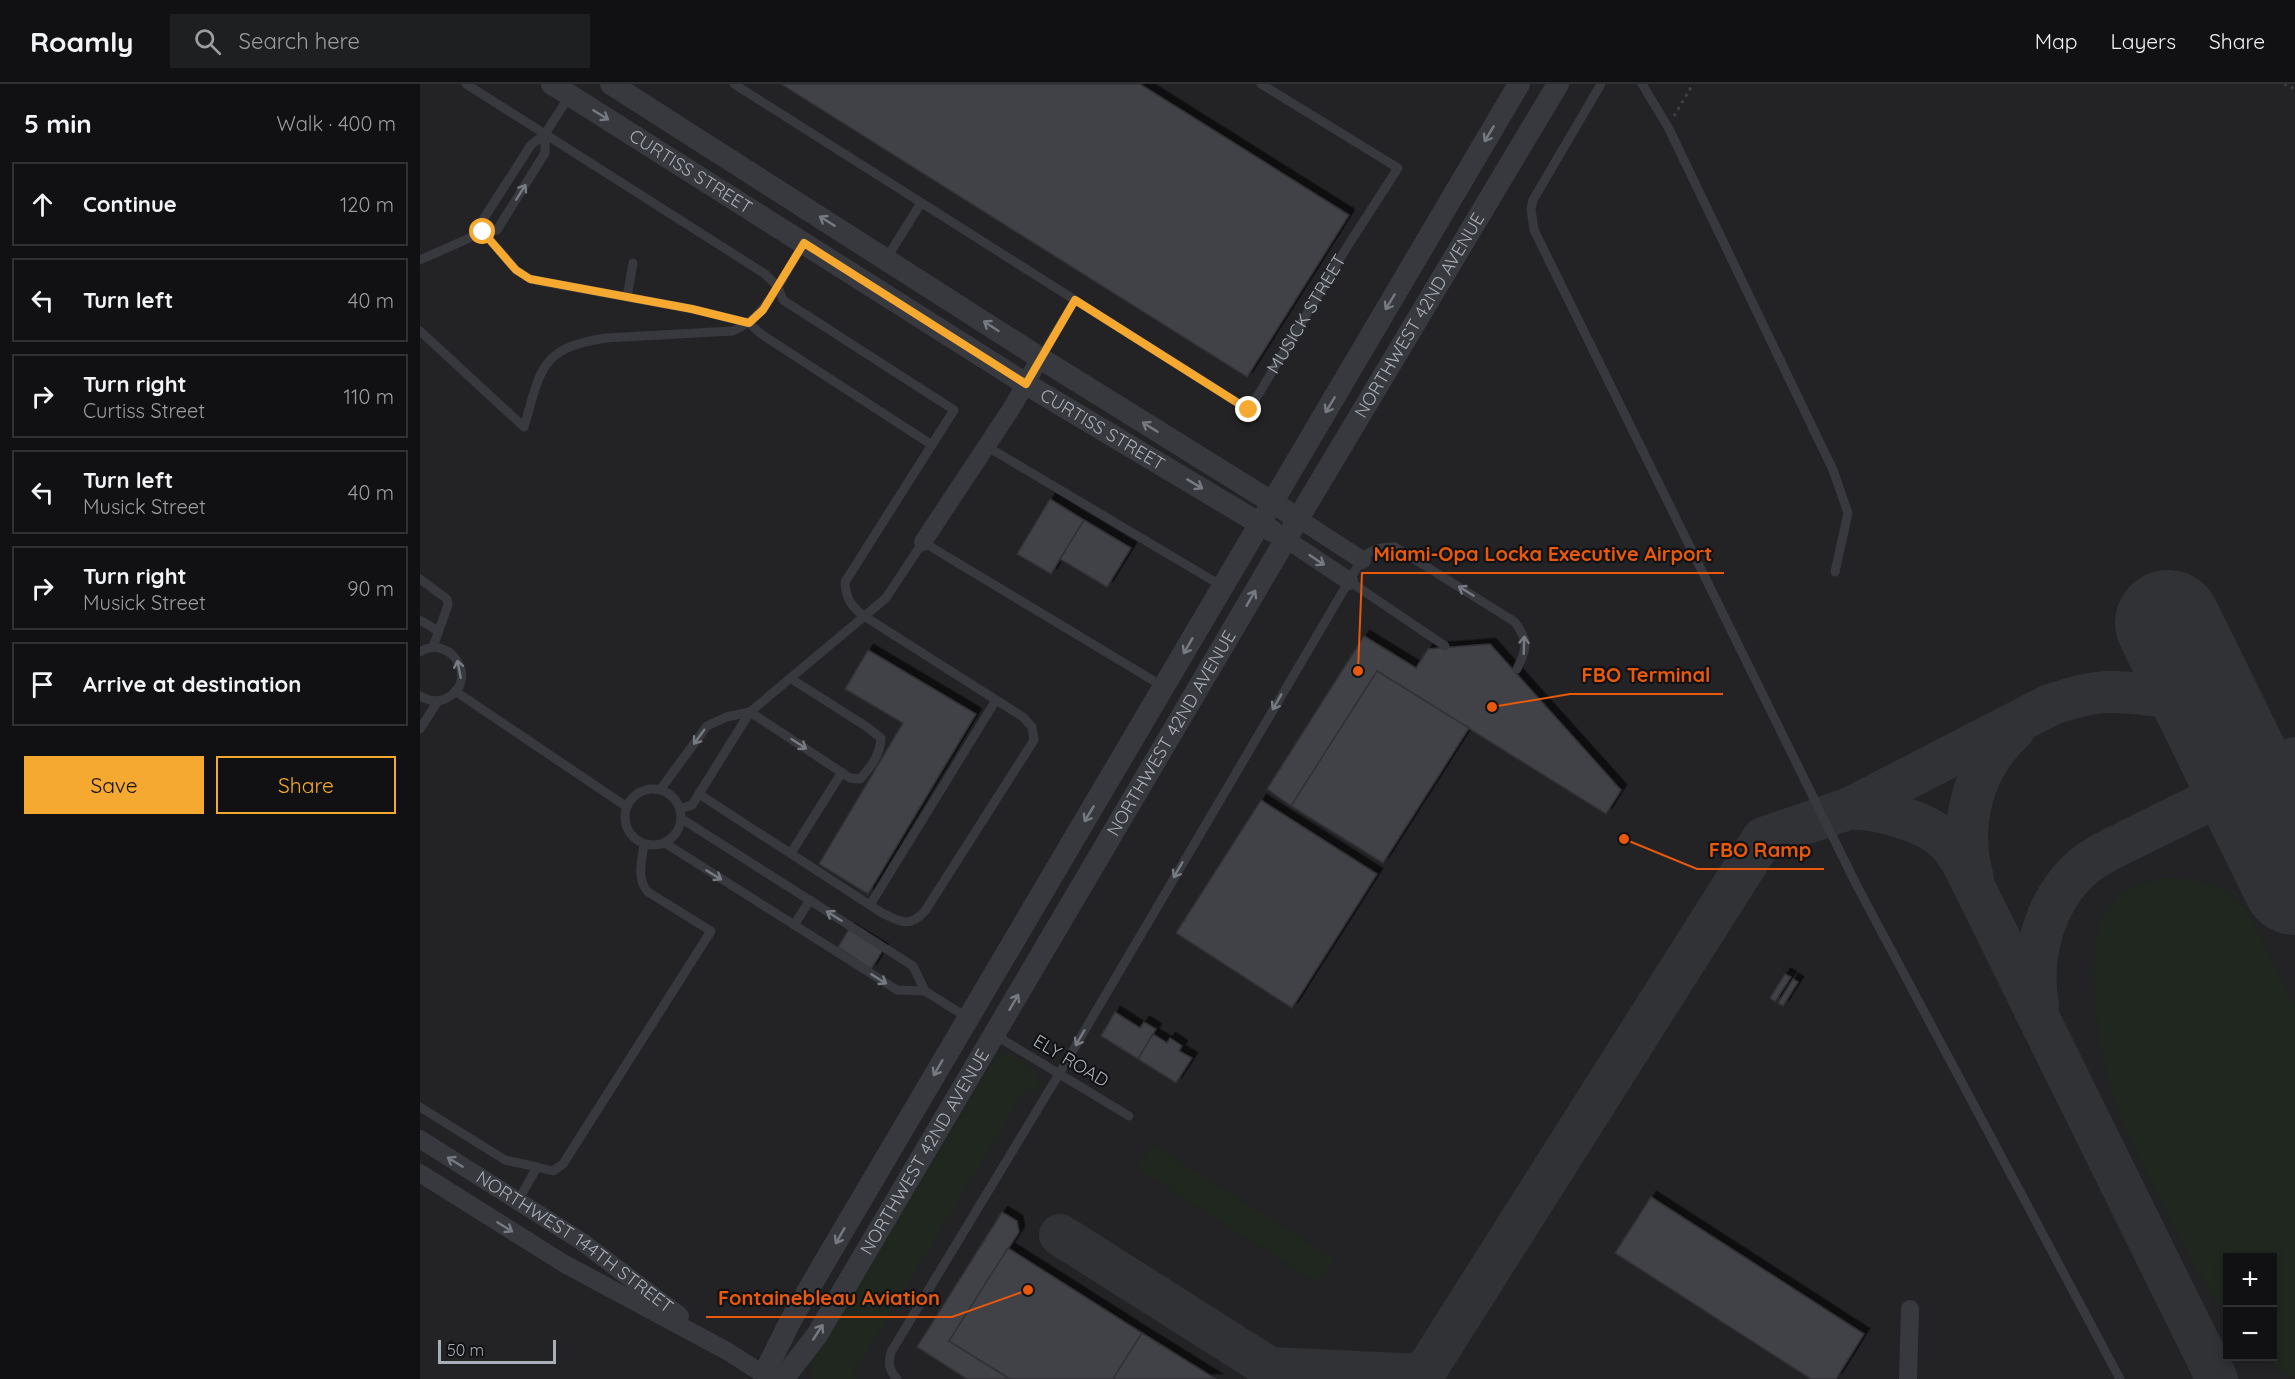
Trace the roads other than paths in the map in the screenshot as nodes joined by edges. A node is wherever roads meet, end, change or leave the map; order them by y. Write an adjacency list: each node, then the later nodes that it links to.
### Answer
1 (466, 84): 10 (lane)
2 (610, 84): 14 (street, CURTISS STREET, one-way to 2)
3 (734, 84): 11 (lane)
4 (1261, 84): 19 (lane, MUSICK STREET)
5 (1519, 84): 26 (street, NORTHWEST 42ND AVENUE, one-way to 26)
6 (1601, 84): 77 (lane)
7 (1642, 84): 32 (lane)
8 (1550, 87): 27 (street, NORTHWEST 42ND AVENUE)
9 (561, 89): 10 (lane); 13 (street, CURTISS STREET, one-way to 13)
10 (545, 134): 12 (lane); 12 (lane, one-way to 10); 17 (lane)
11 (921, 203): 14 (lane); 19 (lane)
12 (483, 232): 15 (lane); 18 (lane)
13 (804, 243): 17 (lane); 23 (street, CURTISS STREET)
14 (886, 259): 22 (street, CURTISS STREET, one-way to 14)
15 (420, 260)
16 (633, 262): 18 (lane)
17 (778, 287): 20 (lane); 24 (lane)
18 (627, 297): 20 (lane)
19 (1075, 300): 22 (lane)
20 (749, 323): 21 (lane); 24 (lane)
21 (420, 331)
22 (1040, 358): 23 (street); 26 (street, CURTISS STREET, one-way to 22)
23 (1026, 384): 25 (street); 28 (street, CURTISS STREET, one-way to 28)
24 (932, 445): 36 (lane)
25 (986, 446): 30 (street); 35 (lane)
26 (1272, 502): 27 (street, CURTISS STREET); 28 (street, NORTHWEST 42ND AVENUE)
27 (1299, 519): 29 (street, NORTHWEST 42ND AVENUE); 31 (street, CURTISS STREET)
28 (1259, 523): 29 (street, CURTISS STREET); 35 (street, NORTHWEST 42ND AVENUE)
29 (1286, 539): 34 (street, CURTISS STREET, one-way to 34); 64 (street, NORTHWEST 42ND AVENUE, one-way to 29)
30 (923, 542): 36 (lane); 44 (lane)
31 (1362, 560): 34 (lane); 42 (lane, one-way to 31)
32 (1835, 572)
33 (420, 579): 38 (lane)
34 (1348, 581): 39 (lane); 65 (lane, one-way to 65)
35 (1222, 586): 44 (street, NORTHWEST 42ND AVENUE, one-way to 44)
36 (864, 616): 43 (lane); 47 (lane)
37 (420, 620): 38 (lane)
38 (438, 631): 40 (lane)
39 (1445, 646)
40 (433, 647): 41 (lane); 45 (lane, one-way to 40)
41 (420, 652)
42 (1516, 669)
43 (790, 678): 49 (lane); 51 (lane)
44 (1164, 687): 63 (street, NORTHWEST 42ND AVENUE, one-way to 63)
45 (456, 692): 48 (lane); 54 (lane)
46 (420, 696): 48 (lane)
47 (996, 700): 60 (lane); 60 (lane)
48 (438, 701): 50 (lane)
49 (750, 712): 51 (lane, one-way to 51); 52 (lane, one-way to 52); 53 (lane)
50 (420, 729)
51 (842, 772): 58 (lane)
52 (660, 790): 54 (lane); 55 (lane)
53 (699, 794): 55 (lane); 58 (lane)
54 (627, 807): 57 (lane)
55 (681, 814): 56 (lane); 59 (lane)
56 (665, 843): 57 (lane); 61 (lane, one-way to 61)
57 (644, 844): 69 (lane)
58 (791, 853): 60 (lane)
59 (810, 900): 61 (lane); 62 (lane, one-way to 59)
60 (870, 905)
61 (794, 925): 62 (lane, one-way to 62)
62 (925, 991): 63 (lane)
63 (968, 1018): 64 (street); 74 (street, NORTHWEST 42ND AVENUE, one-way to 74)
64 (995, 1035): 65 (lane, ELY ROAD); 74 (street, NORTHWEST 42ND AVENUE, one-way to 64)
65 (1059, 1074): 67 (lane, ELY ROAD); 75 (lane)
66 (420, 1107): 69 (lane)
67 (1129, 1116)
68 (420, 1139): 71 (street, NORTHWEST 144TH STREET, one-way to 68)
69 (537, 1167): 71 (lane)
70 (420, 1173): 73 (street, NORTHWEST 144TH STREET, one-way to 73)
71 (518, 1201): 73 (street, NORTHWEST 144TH STREET)
72 (1910, 1309): 76 (street)
73 (727, 1351): 74 (street, NORTHWEST 144TH STREET)
74 (770, 1378)
75 (897, 1379)
76 (1908, 1379)
77 (2120, 1379)

